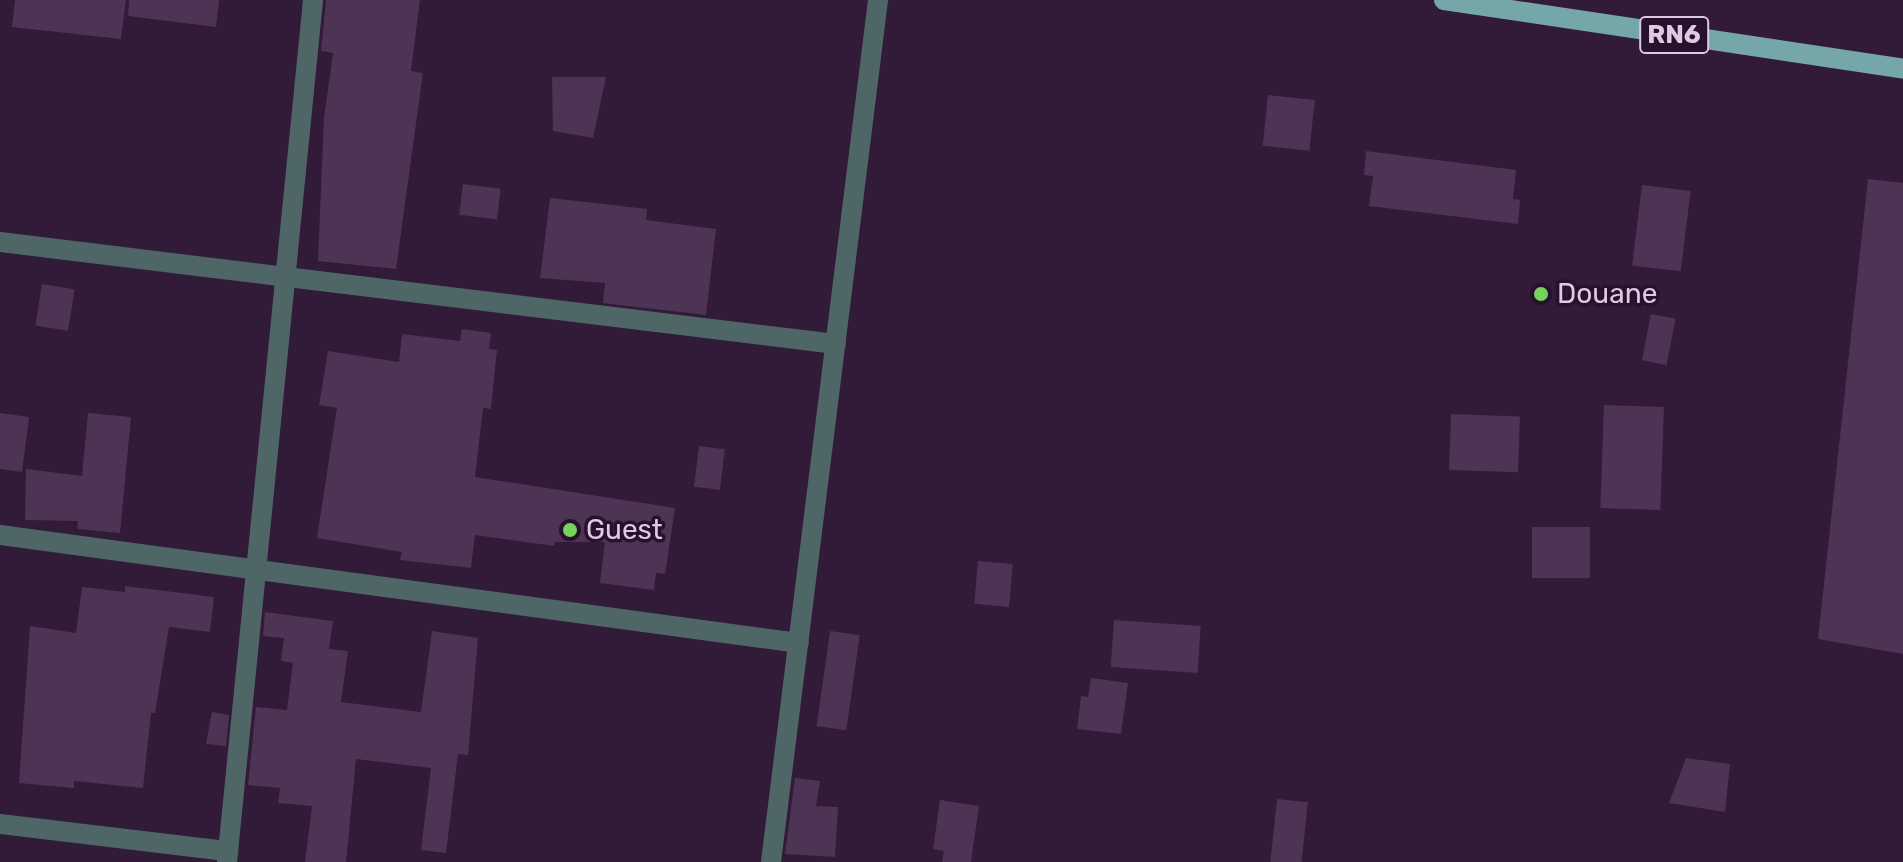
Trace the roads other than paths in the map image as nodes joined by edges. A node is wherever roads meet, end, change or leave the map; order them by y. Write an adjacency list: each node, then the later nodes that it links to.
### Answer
1 (313, 0): 6 (street)
2 (878, 0): 7 (street)
3 (1444, 0): 4 (main road, RN6)
4 (1903, 69)
5 (0, 242): 6 (street)
6 (289, 276): 7 (street); 9 (street)
7 (836, 344): 10 (street)
8 (0, 535): 9 (street)
9 (258, 568): 10 (street); 12 (street)
10 (799, 643): 13 (street)
11 (0, 824): 12 (street)
12 (228, 856)
13 (771, 862)

